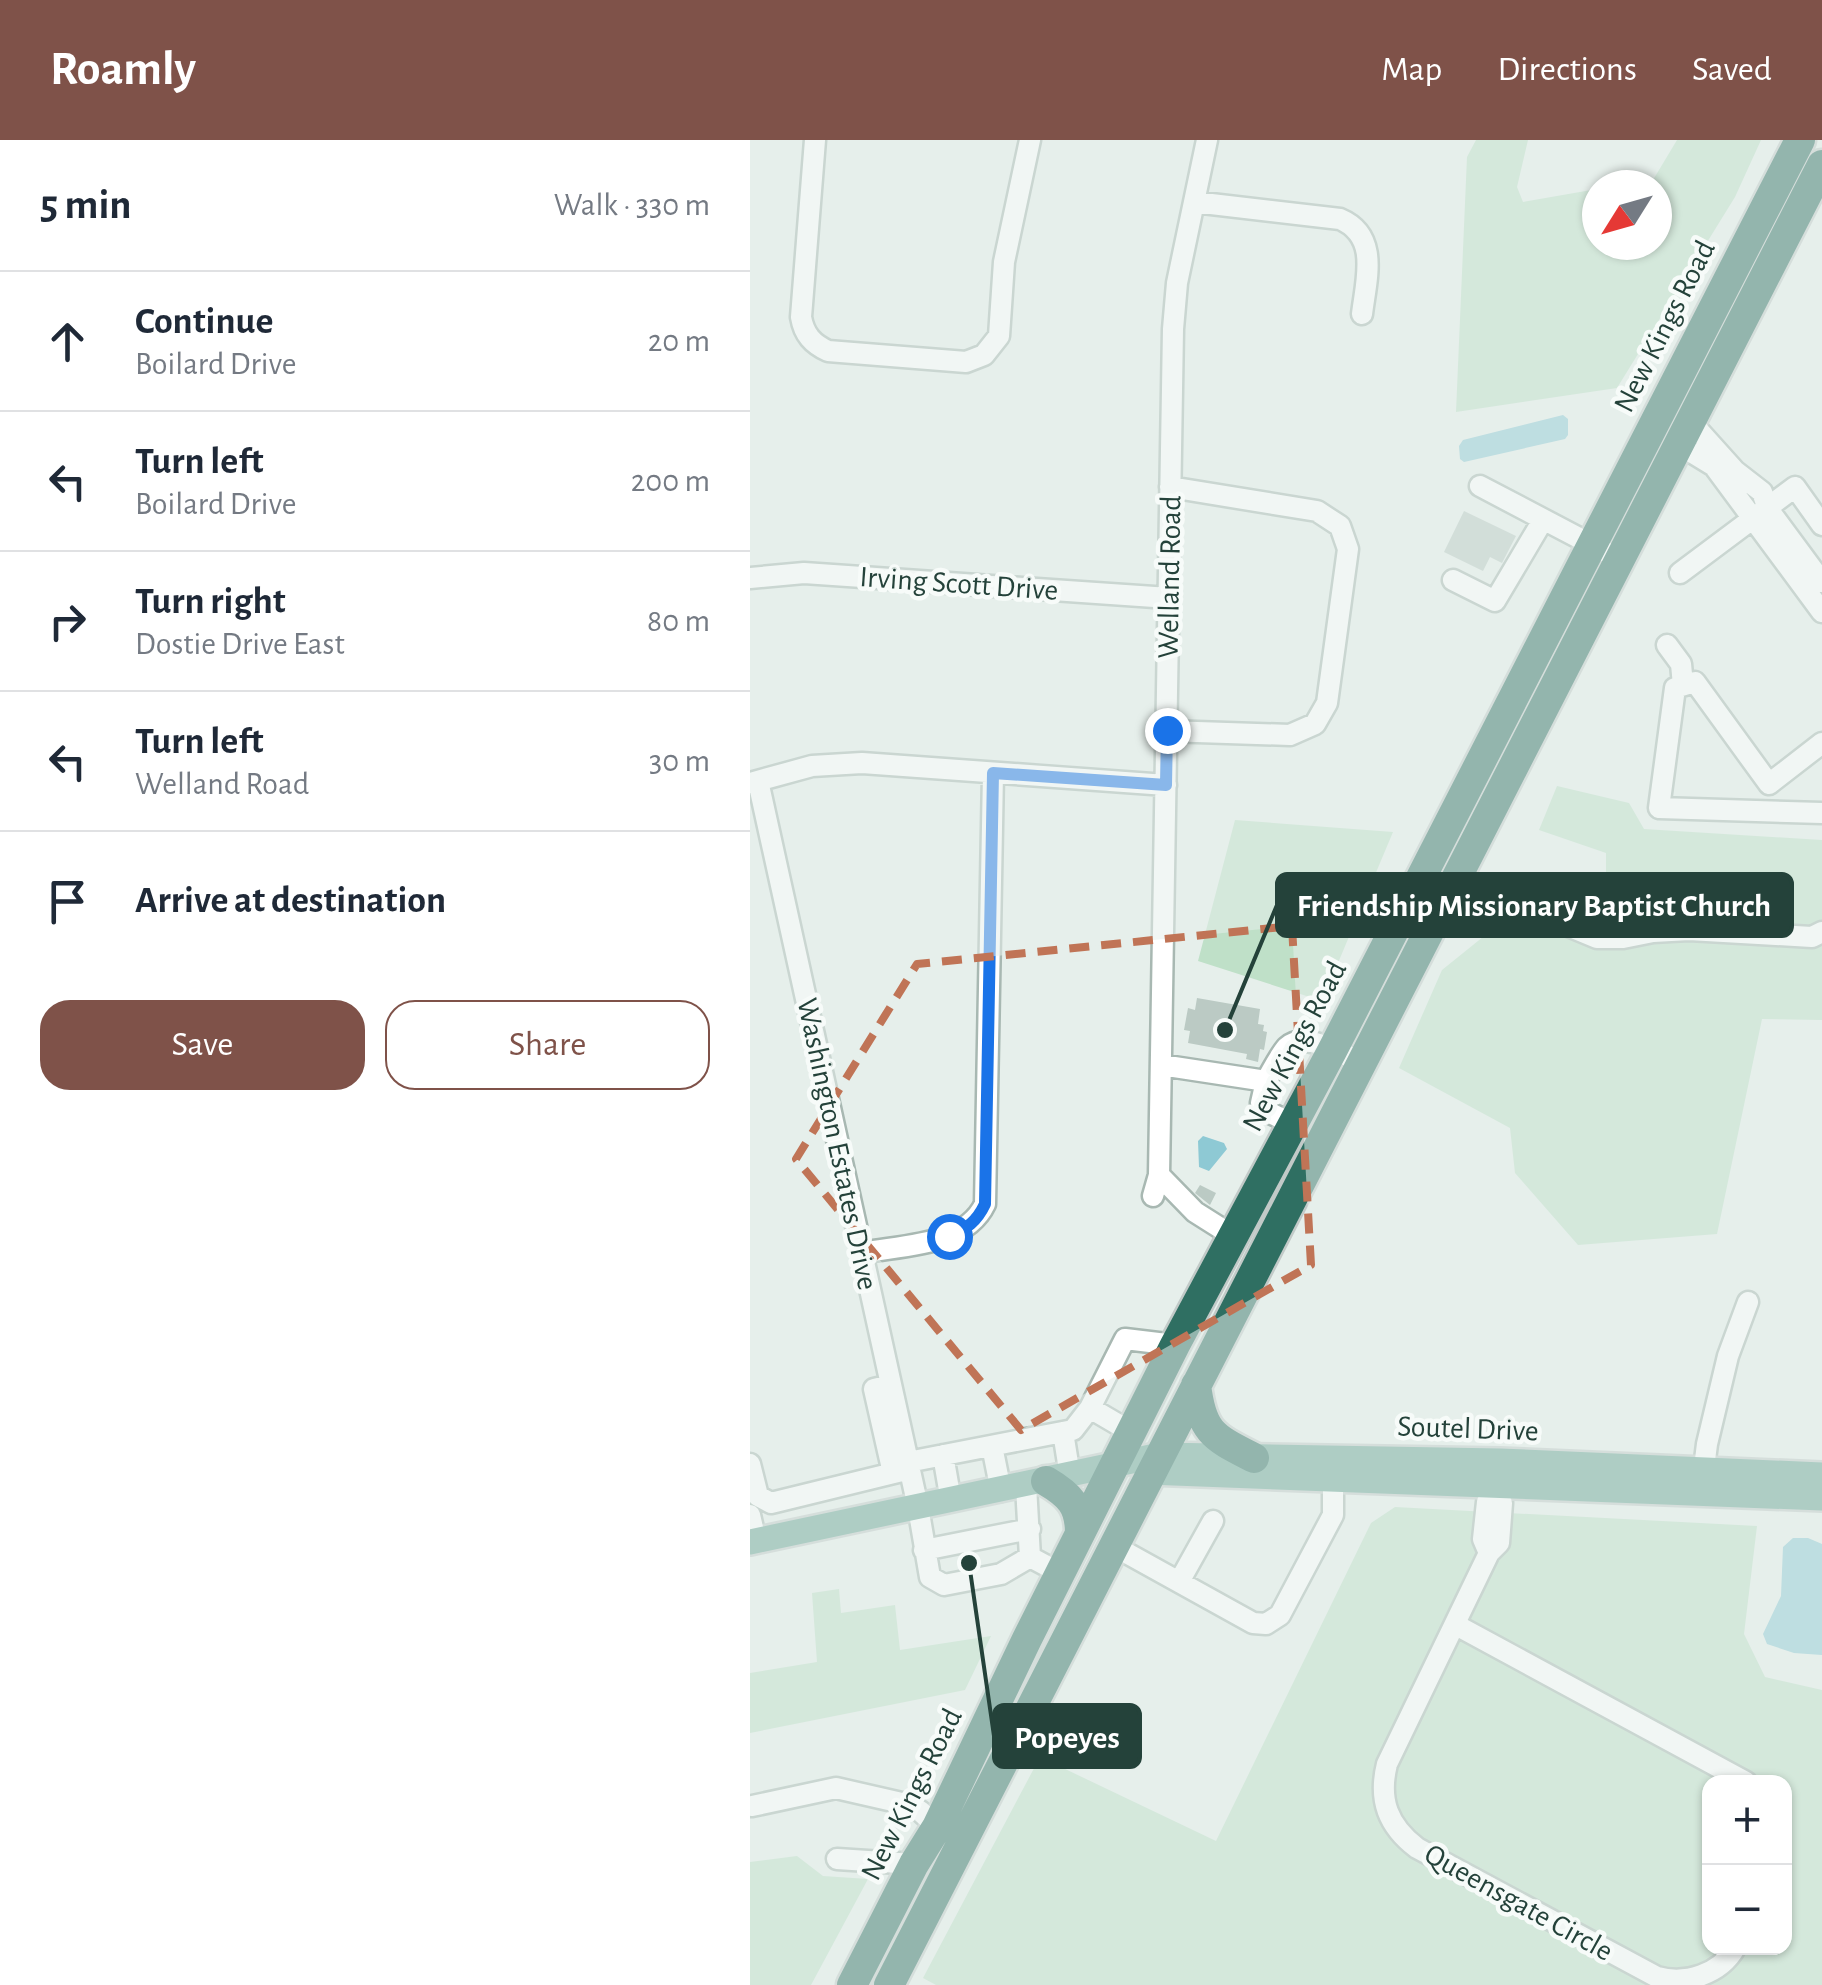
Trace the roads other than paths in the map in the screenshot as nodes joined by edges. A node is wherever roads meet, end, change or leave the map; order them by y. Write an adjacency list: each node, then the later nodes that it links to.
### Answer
1 (815, 140): 2 (street)
2 (1030, 140)
3 (1207, 140): 6 (street, Welland Road)
4 (1800, 140): 14 (highway, New Kings Road)
5 (1822, 165): 8 (highway, New Kings Road)
6 (1194, 202): 7 (street); 10 (street, Welland Road)
7 (1362, 314)
8 (1684, 433): 11 (street); 15 (highway, New Kings Road)
9 (1480, 486): 12 (street)
10 (1170, 487): 20 (street, Welland Road); 24 (street)
11 (1761, 514): 13 (street); 16 (street); 19 (street); 21 (street)
12 (1542, 520): 14 (street); 18 (street)
13 (1822, 525)
14 (1590, 545): 15 (street); 34 (highway, New Kings Road)
15 (1619, 559): 32 (highway, New Kings Road)
16 (1680, 573)
17 (750, 578): 20 (street, Irving Scott Drive)
18 (1454, 580)
19 (1822, 582)
20 (1168, 598): 24 (street, Welland Road)
21 (1822, 612)
22 (1667, 645): 23 (street)
23 (1683, 685): 28 (street); 30 (street)
24 (1167, 730): 29 (street, Welland Road)
25 (1822, 744): 28 (street)
26 (993, 773): 27 (street); 29 (street); 42 (street)
27 (754, 782): 42 (street, Washington Estates Drive)
28 (1769, 784): 30 (street)
29 (1166, 785): 36 (street, Welland Road)
30 (1771, 812): 31 (street)
31 (1822, 813)
32 (1448, 894): 33 (street); 35 (highway, New Kings Road)
33 (1822, 932)
34 (1332, 1051): 35 (street); 37 (street); 38 (highway, New Kings Road)
35 (1362, 1062): 45 (highway, New Kings Road)
36 (1161, 1065): 37 (street); 39 (street, Welland Road)
37 (1266, 1081): 38 (street)
38 (1293, 1124): 41 (highway, New Kings Road)
39 (1159, 1175): 40 (street, Welland Road); 41 (street)
40 (1154, 1196)
41 (1233, 1236): 44 (highway, New Kings Road)
42 (862, 1253): 55 (street, Washington Estates Drive)
43 (1748, 1302): 59 (street)
44 (1176, 1344): 46 (street); 48 (highway, New Kings Road)
45 (1196, 1384): 51 (highway); 53 (highway, New Kings Road)
46 (1090, 1408): 47 (street); 48 (street)
47 (1063, 1432): 49 (street); 60 (street)
48 (1131, 1432): 54 (highway, New Kings Road)
49 (992, 1446): 50 (street); 60 (street)
50 (942, 1456): 55 (street); 63 (street)
51 (1254, 1458): 53 (main road, Soutel Drive); 58 (main road, Soutel Drive)
52 (750, 1464): 64 (street)
53 (1156, 1464): 54 (main road, Soutel Drive); 57 (main road, Soutel Drive); 72 (highway, New Kings Road)
54 (1114, 1466): 60 (main road, Soutel Drive); 70 (highway, New Kings Road)
55 (896, 1471): 61 (street); 65 (street, Washington Estates Drive); 66 (street)
56 (1822, 1476): 59 (main road, Soutel Drive)
57 (1333, 1480): 58 (main road, Soutel Drive); 76 (street)
58 (1497, 1480): 59 (main road, Soutel Drive); 77 (street, Queensgate Circle)
59 (1702, 1481): 62 (main road, Soutel Drive)
60 (1036, 1483): 63 (main road, Soutel Drive); 68 (street); 70 (highway)
61 (790, 1498): 64 (street); 69 (street)
62 (1822, 1498)
63 (951, 1501): 65 (main road, Soutel Drive)
64 (753, 1503): 71 (street)
65 (918, 1508): 66 (main road, Soutel Drive); 73 (street, Washington Estates Drive)
66 (880, 1516): 69 (main road, Soutel Drive)
67 (1213, 1520): 76 (street)
68 (1030, 1529): 73 (street); 74 (street)
69 (796, 1533): 71 (main road, Soutel Drive)
70 (1080, 1533): 75 (highway, New Kings Road)
71 (753, 1542)
72 (1114, 1546): 76 (street); 80 (highway, New Kings Road)
73 (924, 1550): 74 (street)
74 (1030, 1557): 75 (street)
75 (1060, 1573): 80 (highway, New Kings Road)
76 (1179, 1582)
77 (1456, 1625): 78 (street); 83 (street, Queensgate Circle)
78 (1733, 1775)
79 (752, 1806): 80 (street)
80 (948, 1837): 82 (highway, New Kings Road); 85 (highway, New Kings Road)
81 (837, 1859): 82 (street)
82 (914, 1864): 84 (highway, New Kings Road)
83 (1728, 1955)
84 (852, 1985)
85 (889, 1985)

